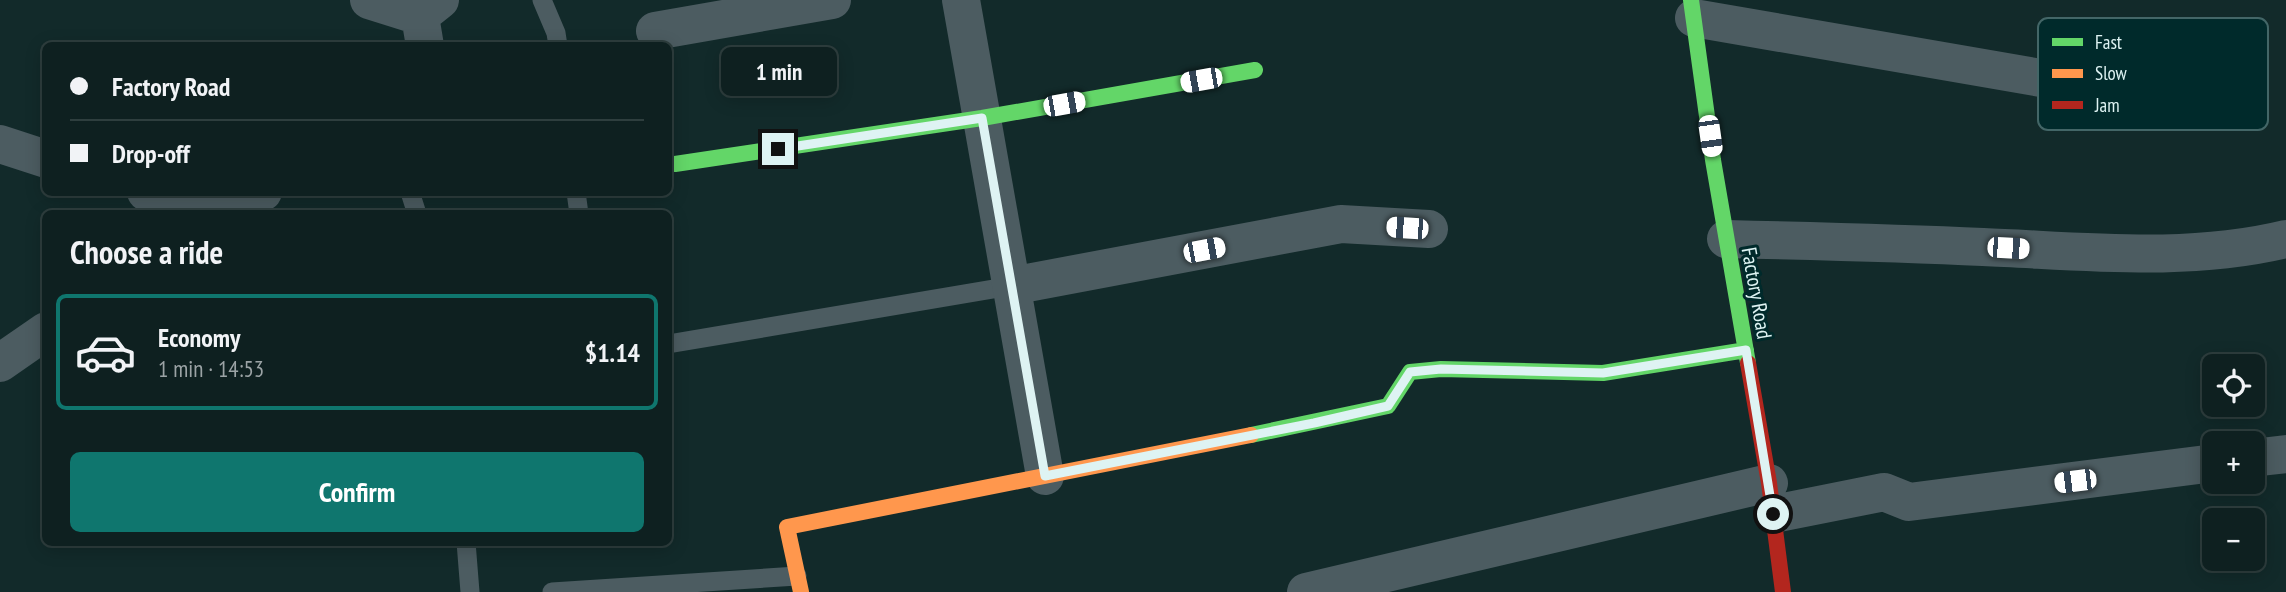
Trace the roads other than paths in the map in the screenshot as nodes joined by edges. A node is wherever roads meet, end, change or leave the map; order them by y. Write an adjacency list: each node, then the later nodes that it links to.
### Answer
1 (369, 0): 6 (street)
2 (542, 0): 8 (lane)
3 (832, 0): 7 (street)
4 (961, 0): 11 (street)
5 (1693, 9): 10 (street); 20 (street, Factory Road)
6 (428, 21)
7 (655, 32)
8 (557, 42)
9 (1255, 70): 11 (street)
10 (2038, 75)
11 (982, 118): 14 (street); 22 (street)
12 (0, 144): 13 (street)
13 (42, 158)
14 (675, 164)
15 (157, 196): 17 (street)
16 (256, 196): 18 (street)
17 (198, 210)
18 (231, 210)
19 (1429, 229): 22 (street)
20 (1727, 239): 21 (street); 25 (street, Factory Road)
21 (2286, 239)
22 (1012, 286): 24 (lane); 30 (street)
23 (42, 334): 26 (street)
24 (672, 343)
25 (1746, 350): 30 (street); 31 (street, Factory Road)
26 (0, 363)
27 (2286, 454): 28 (street)
28 (2265, 456)
29 (2202, 465): 31 (street)
30 (1045, 476): 33 (street)
31 (1771, 499): 36 (street); 37 (street, Factory Road)
32 (466, 546): 34 (lane)
33 (799, 584): 35 (lane)
34 (470, 592)
35 (552, 592)
36 (1306, 592)
37 (1783, 592)

